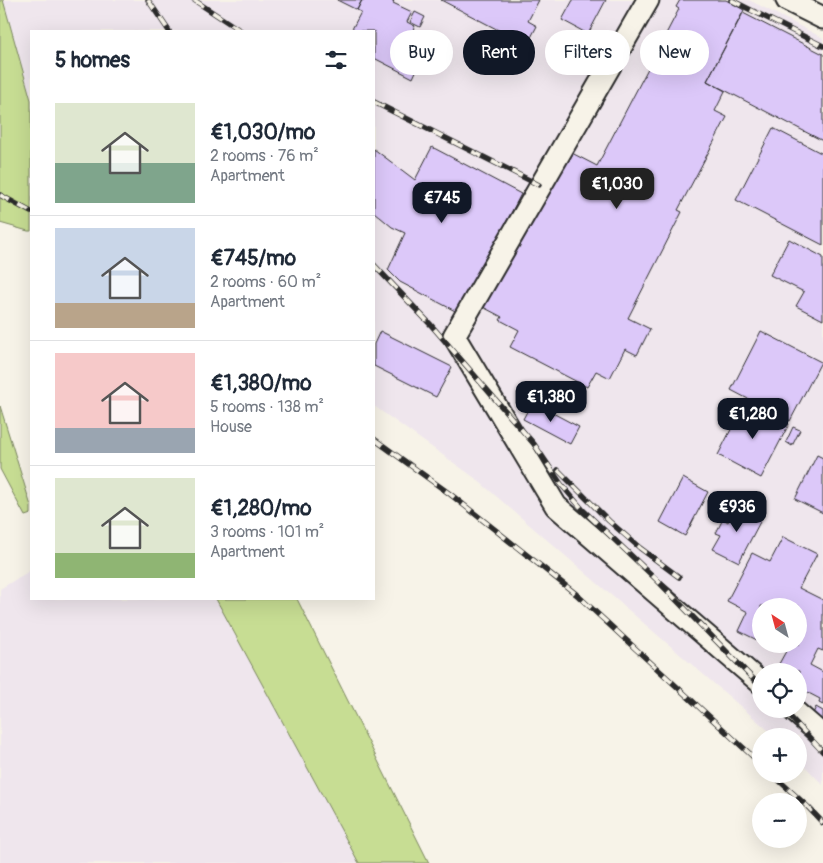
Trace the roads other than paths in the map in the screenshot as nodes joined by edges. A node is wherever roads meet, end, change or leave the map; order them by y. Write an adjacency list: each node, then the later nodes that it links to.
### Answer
1 (648, 0): 4 (lane)
2 (787, 0): 3 (lane)
3 (823, 18)
4 (752, 674)
5 (802, 718): 6 (lane)
6 (823, 736)

